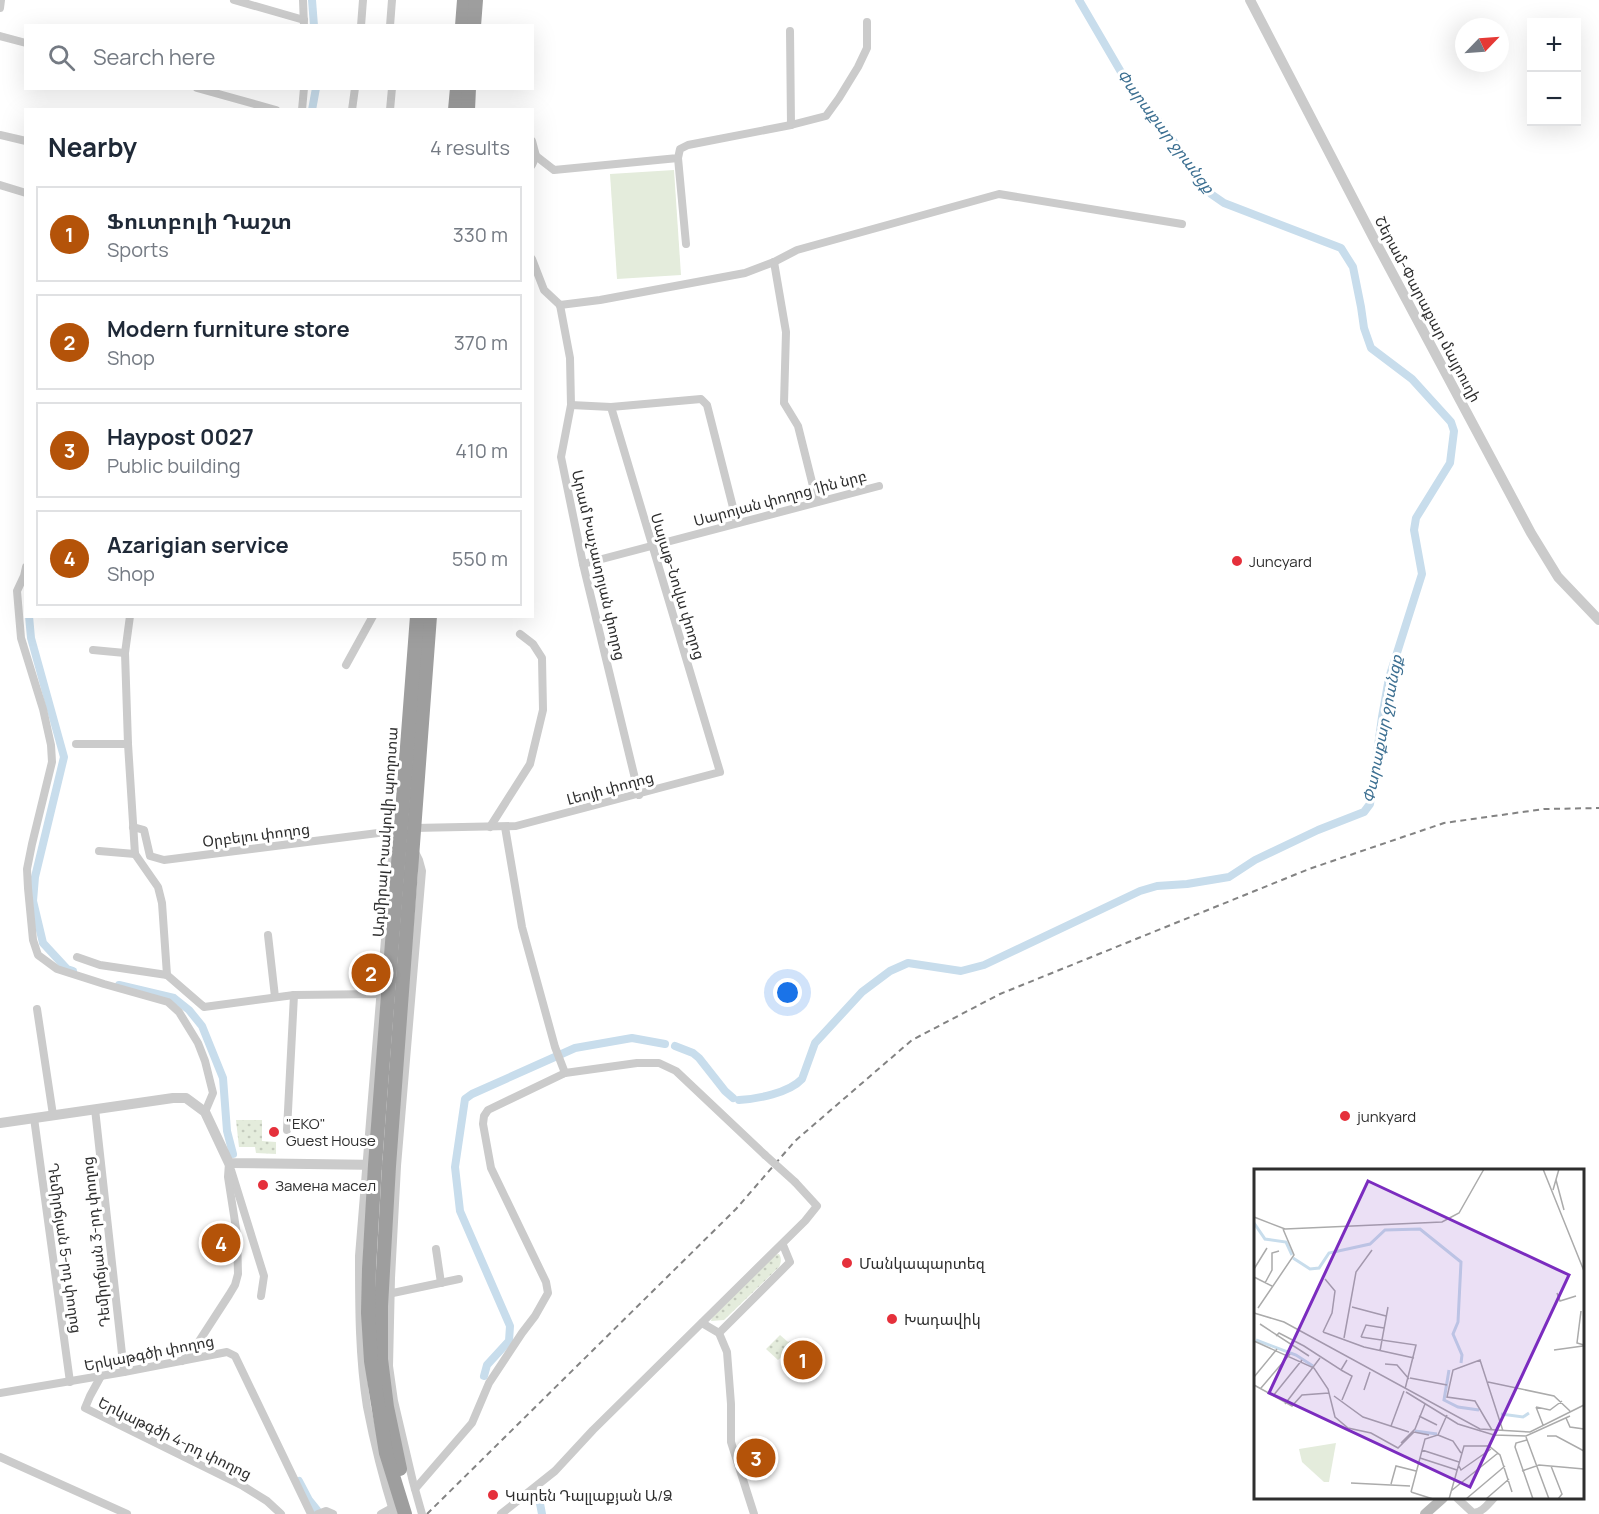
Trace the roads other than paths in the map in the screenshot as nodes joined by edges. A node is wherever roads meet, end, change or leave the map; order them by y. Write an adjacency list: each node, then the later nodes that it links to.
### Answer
1 (1, 0): 9 (street)
2 (234, 0): 10 (street)
3 (303, 0): 10 (street)
4 (363, 0): 12 (street)
5 (392, 0): 13 (street)
6 (464, 0): 14 (highway)
7 (476, 0): 15 (highway)
8 (1250, 0): 57 (street, Շերամ-Փարաքար մայրուղի)
9 (0, 8)
10 (304, 22)
11 (867, 22): 31 (street)
12 (361, 24)
13 (390, 24)
14 (462, 24)
15 (474, 24)
16 (790, 31): 31 (street)
17 (0, 36): 18 (street)
18 (24, 42)
19 (204, 90): 25 (street)
20 (304, 90): 26 (street)
21 (355, 90): 27 (street)
22 (392, 90): 28 (street)
23 (457, 90): 29 (highway)
24 (469, 90): 30 (highway)
25 (269, 108)
26 (302, 108)
27 (352, 108)
28 (390, 108)
29 (455, 108)
30 (468, 108)
31 (791, 125): 36 (street)
32 (0, 135): 33 (street)
33 (24, 141)
34 (534, 148): 35 (street)
35 (536, 156): 36 (street); 37 (street)
36 (678, 158): 41 (street)
37 (534, 160)
38 (0, 184): 39 (street)
39 (24, 192)
40 (1182, 224): 42 (street)
41 (686, 244)
42 (774, 262): 44 (street); 48 (street)
43 (534, 264): 44 (street)
44 (560, 305): 45 (street, Արամ Խաչատրյան փողոց)
45 (571, 405): 46 (street); 51 (street, Արամ Խաչատրյան փողոց)
46 (612, 407): 49 (street); 50 (street, Սայաթ-Նովա փողոց)
47 (879, 486): 48 (street, Սարոյան փողոց 1ին նրբ)
48 (818, 502): 49 (street, Սարոյան փողոց 1ին նրբ)
49 (737, 523): 50 (street, Սարոյան փողոց 1ին նրբ)
50 (652, 546): 51 (street, Սարոյան փողոց 1ին նրբ); 64 (street, Սայաթ-Նովա փողոց)
51 (583, 564): 65 (street, Արամ Խաչատրյան փողոց)
52 (24, 572): 81 (street)
53 (130, 618): 60 (street)
54 (372, 618): 61 (street)
55 (417, 618): 69 (highway, Ադմիրալ Իսակովի պողոտա)
56 (430, 618): 69 (highway, Ադմիրալ Իսակովի պողոտա)
57 (1599, 620)
58 (520, 634): 66 (street)
59 (93, 650): 60 (street)
60 (125, 652): 63 (street)
61 (346, 665)
62 (76, 744): 63 (street)
63 (128, 744): 68 (street)
64 (720, 772): 65 (street, Լեոյի փողոց)
65 (639, 795): 67 (street, Լեոյի փողոց)
66 (490, 827): 67 (street, Լեոյի փողոց); 69 (street, Լեոյի փողոց)
67 (505, 827): 79 (street)
68 (133, 828): 69 (street, Օրբելու փողոց); 71 (street)
69 (407, 837): 75 (street); 87 (highway, Ադմիրալ Իսակովի պողոտա); 87 (street)
70 (99, 851): 71 (street)
71 (135, 854): 74 (street)
72 (268, 935): 77 (street)
73 (77, 957): 74 (street)
74 (167, 975): 77 (street)
75 (380, 994): 76 (street); 87 (street)
76 (294, 995): 77 (street); 85 (street)
77 (275, 997)
78 (37, 1009): 82 (street)
79 (566, 1073): 88 (street, bridge); 105 (street)
80 (95, 1109): 81 (street); 82 (street); 97 (street, Դեմիրճյան 3-րդ փողոց)
81 (205, 1112): 86 (street)
82 (52, 1115): 83 (street)
83 (34, 1118): 84 (street); 99 (street, Դեմիրճյան 5-րդ փողոց)
84 (0, 1123)
85 (288, 1130)
86 (229, 1163): 87 (street); 93 (street); 96 (street)
87 (382, 1165): 92 (highway, Ադմիրալ Իսակովի պողոտա); 105 (highway, Ադմիրալ Իսակովի պողոտա)
88 (783, 1245): 94 (street); 95 (street)
89 (436, 1249): 91 (street)
90 (459, 1279): 91 (street)
91 (441, 1282): 92 (street)
92 (386, 1295): 105 (highway, Ադմիրալ Իսակովի պողոտա)
93 (261, 1296)
94 (702, 1323): 95 (street); 113 (street)
95 (718, 1333): 114 (street)
96 (181, 1362): 97 (street, Երկաթգծի փողոց); 108 (street, Երկաթգծի փողոց)
97 (124, 1372): 98 (street, Երկաթգծի փողոց)
98 (101, 1376): 99 (street, Երկաթգծի փողոց); 107 (street, Երկաթգծի 4-րդ փողոց)
99 (70, 1382): 100 (street, Երկաթգծի փողոց)
100 (0, 1393)
101 (0, 1457): 106 (street)
102 (1441, 1499): 115 (main road)
103 (1459, 1499): 104 (street)
104 (1492, 1499)
105 (405, 1506): 111 (street); 112 (street)
106 (127, 1514)
107 (281, 1514)
108 (312, 1514)
109 (318, 1514): 110 (street)
110 (333, 1514)
111 (381, 1514)
112 (422, 1514)
113 (501, 1514)
114 (754, 1514)
115 (1425, 1514)

